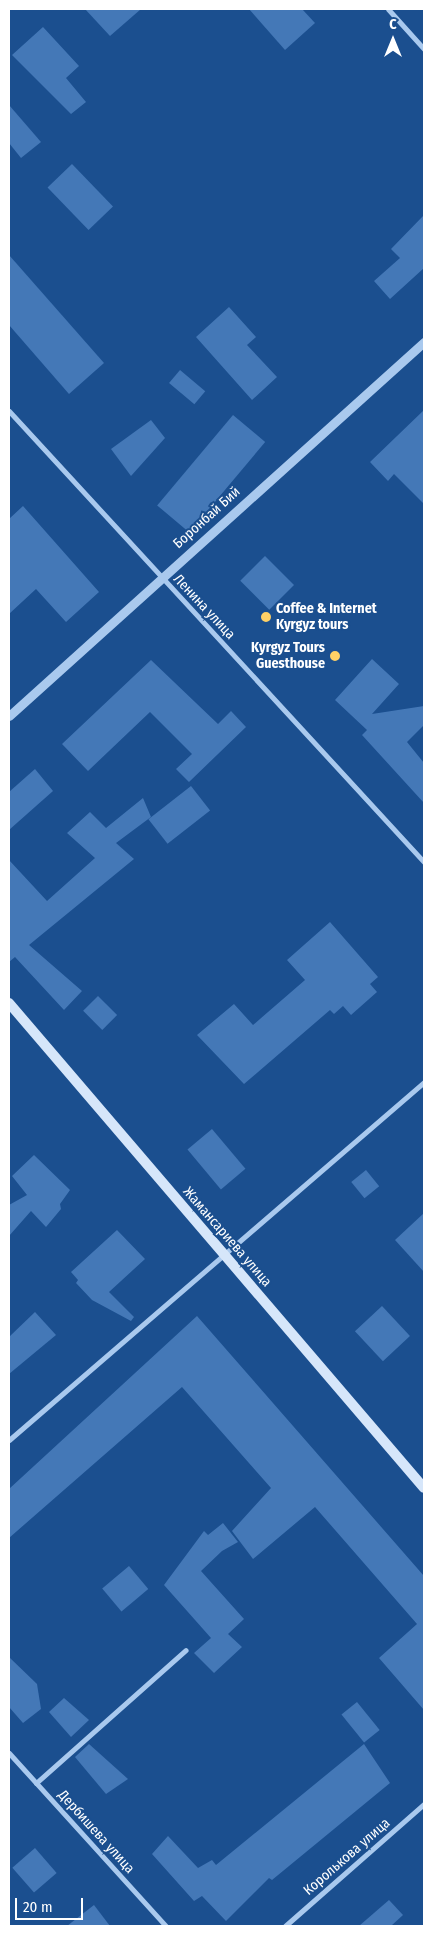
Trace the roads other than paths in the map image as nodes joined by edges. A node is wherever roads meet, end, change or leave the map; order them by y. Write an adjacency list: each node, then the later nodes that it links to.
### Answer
1 (388, 9): 2 (street)
2 (424, 49)
3 (424, 342): 5 (street, Боронбай Бий)
4 (9, 411): 5 (street, Ленина улица)
5 (162, 578): 6 (street, Боронбай Бий); 7 (street, Ленина улица)
6 (9, 716)
7 (424, 862)
8 (9, 1003): 10 (main road, Жамансариева улица)
9 (424, 1082): 10 (street)
10 (224, 1254): 11 (street); 12 (main road, Жамансариева улица)
11 (9, 1440)
12 (424, 1488)
13 (186, 1650): 15 (street)
14 (9, 1753): 15 (street, Дербишева улица)
15 (36, 1783): 17 (street, Дербишева улица)
16 (424, 1804): 18 (street, Королькова улица)
17 (166, 1926)
18 (285, 1926)

